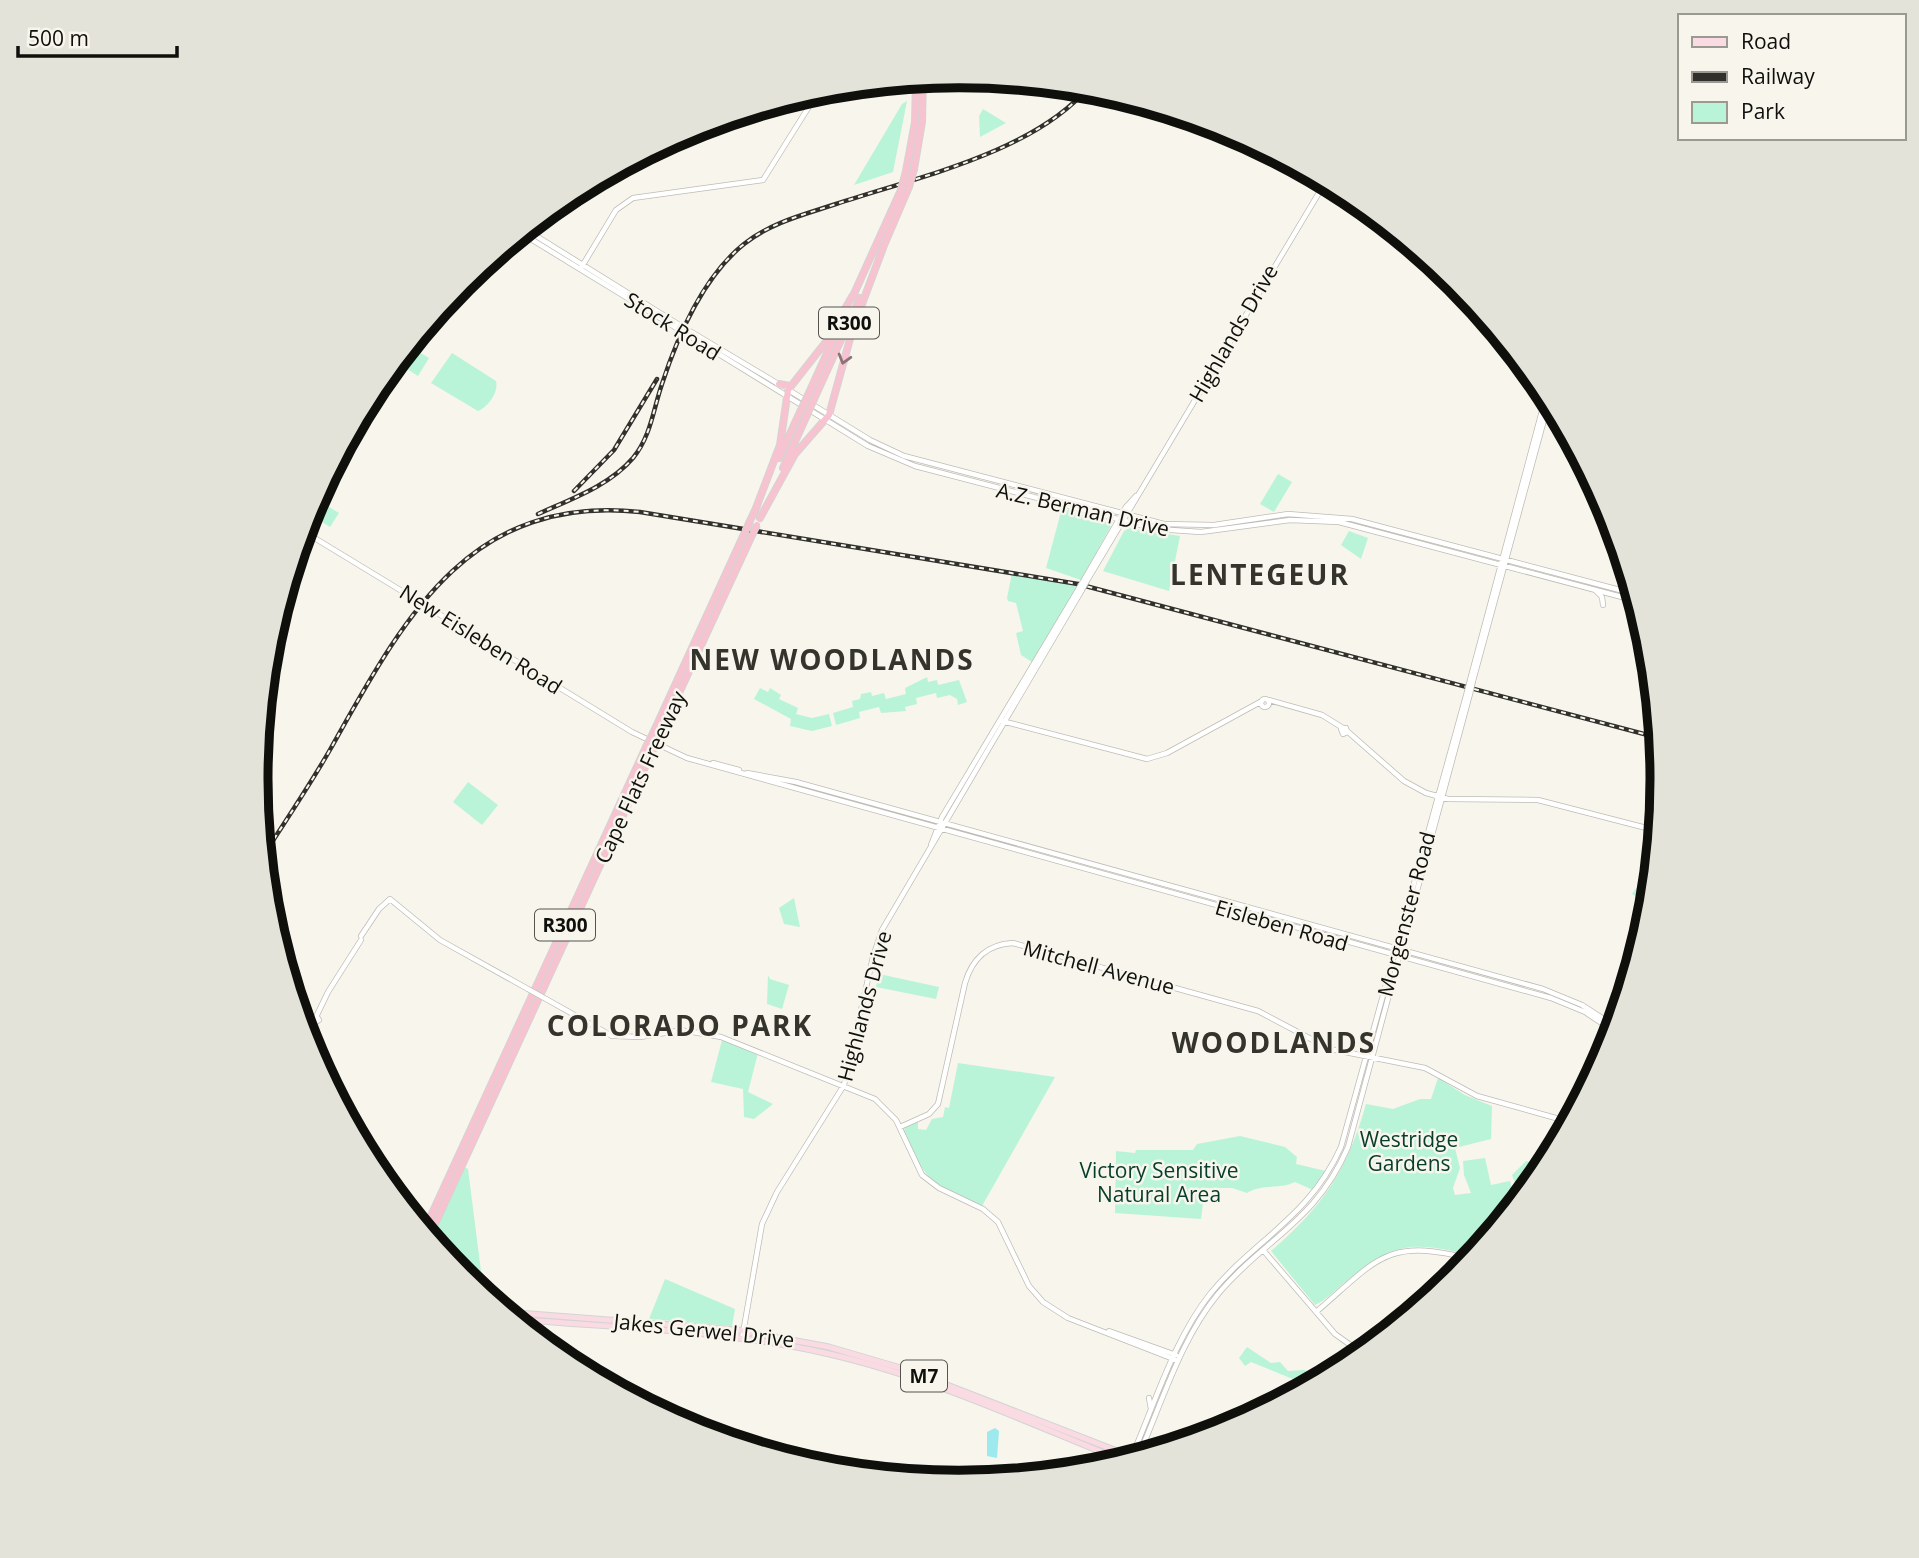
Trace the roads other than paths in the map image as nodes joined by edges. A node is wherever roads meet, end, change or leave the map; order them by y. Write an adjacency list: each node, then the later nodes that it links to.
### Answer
1 (916, 89): 8 (highway, Cape Flats Freeway / R300, bridge)
2 (923, 89): 6 (highway, Cape Flats Freeway / R300, bridge)
3 (811, 104): 7 (main road)
4 (1321, 190): 19 (main road, Highlands Drive)
5 (532, 236): 7 (main road, Stock Road)
6 (883, 248): 13 (highway, Cape Flats Freeway / R300); 17 (highway, one-way to 17)
7 (582, 266): 9 (main road, Stock Road, bridge)
8 (853, 295): 10 (highway); 13 (highway, Cape Flats Freeway / R300)
9 (692, 335): 11 (main road, Stock Road); 12 (main road, Stock Road)
10 (814, 357): 11 (highway); 12 (highway)
11 (779, 384): 12 (main road, Stock Road)
12 (787, 393): 16 (main road, Stock Road); 17 (main road, Stock Road); 18 (highway)
13 (811, 397): 16 (highway, Cape Flats Freeway / R300, bridge)
14 (1543, 409): 23 (main road, Morgenster Road)
15 (1546, 413): 23 (main road, Morgenster Road)
16 (807, 414): 17 (main road, Stock Road); 18 (highway, Cape Flats Freeway / R300); 21 (highway, Cape Flats Freeway / R300)
17 (827, 418): 19 (main road, A.Z. Berman Drive); 20 (main road, A.Z. Berman Drive); 21 (highway)
18 (756, 508): 21 (highway, Cape Flats Freeway / R300)
19 (1124, 515): 20 (main road, Highlands Drive); 23 (main road, A.Z. Berman Drive)
20 (1120, 521): 23 (main road, A.Z. Berman Drive); 28 (main road, Highlands Drive, bridge)
21 (755, 522): 29 (highway, Cape Flats Freeway / R300, bridge)
22 (313, 537): 29 (main road, New Eisleben Road, bridge)
23 (1503, 562): 24 (main road, A.Z. Berman Drive); 25 (main road, A.Z. Berman Drive); 30 (main road, Morgenster Road, bridge)
24 (1593, 589): 26 (main road, A.Z. Berman Drive); 27 (main road)
25 (1624, 591)
26 (1626, 598)
27 (1603, 605)
28 (1002, 721): 30 (main road); 31 (main road, Highlands Drive)
29 (653, 748): 31 (main road, New Eisleben Road); 32 (main road, New Eisleben Road); 41 (highway, Cape Flats Freeway / R300); 42 (highway, Cape Flats Freeway / R300)
30 (1440, 798): 33 (main road); 34 (main road, Morgenster Road)
31 (943, 823): 32 (main road, Highlands Drive); 34 (main road, Eisleben Road)
32 (941, 829): 34 (main road, Eisleben Road); 38 (main road, Highlands Drive)
33 (1649, 829)
34 (1398, 955): 35 (main road, Eisleben Road); 37 (main road, Morgenster Road)
35 (1605, 1024)
36 (315, 1027): 38 (main road, bridge)
37 (1371, 1057): 39 (main road, Mitchell Avenue); 40 (main road, Mitchell Avenue); 43 (main road, Morgenster Road)
38 (844, 1085): 40 (main road); 48 (main road, Highlands Drive)
39 (1561, 1120)
40 (900, 1127): 51 (main road)
41 (429, 1221)
42 (434, 1227)
43 (1262, 1249): 45 (main road); 51 (main road, Morgenster Road)
44 (1459, 1256): 45 (main road)
45 (1316, 1311): 50 (main road)
46 (521, 1313): 48 (main road, Jakes Gerwel Drive / M7)
47 (530, 1320): 49 (main road, Jakes Gerwel Drive / M7)
48 (742, 1331): 49 (main road, Highlands Drive); 56 (main road, Jakes Gerwel Drive / M7)
49 (741, 1338): 57 (main road, Jakes Gerwel Drive / M7)
50 (1353, 1347)
51 (1178, 1358): 53 (main road, Morgenster Road); 55 (main road, Morgenster Road)
52 (1149, 1398): 53 (main road)
53 (1150, 1413): 54 (main road, Morgenster Road)
54 (1138, 1447)
55 (1139, 1447)
56 (1119, 1451)
57 (1106, 1454)

